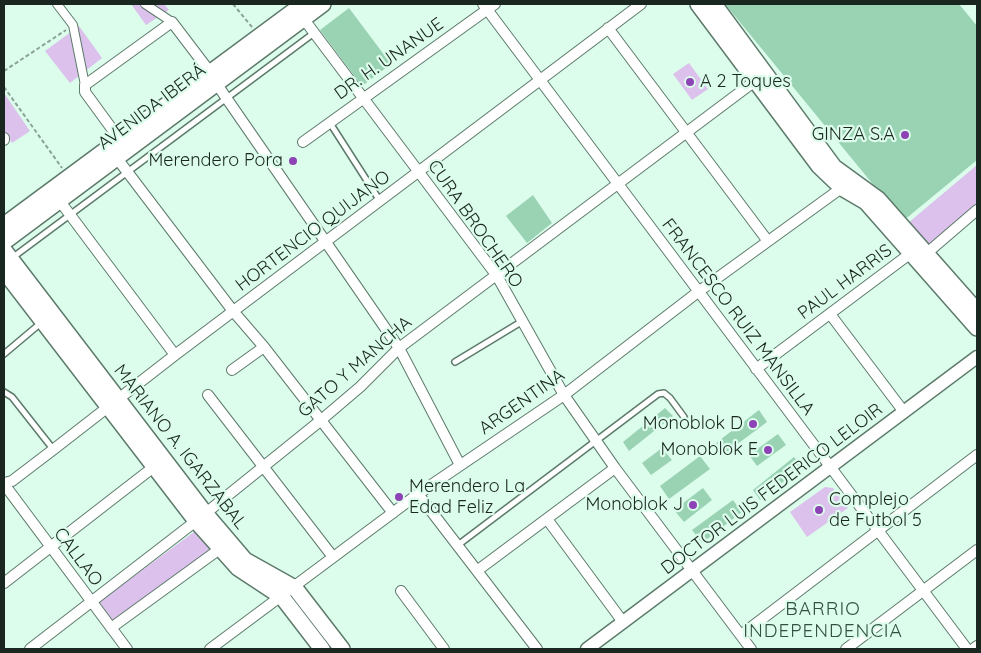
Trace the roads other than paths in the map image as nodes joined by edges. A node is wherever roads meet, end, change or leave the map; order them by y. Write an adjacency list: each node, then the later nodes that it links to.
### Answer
1 (57, 4): 15 (street)
2 (145, 4): 9 (street)
3 (323, 4): 8 (main road, AVENIDA IBERÁ)
4 (641, 4): 10 (street, HORTENCIO QUIJANO)
5 (698, 4): 14 (main road)
6 (714, 4): 26 (main road)
7 (488, 6): 13 (street, FRANCESCO RUIZ MANSILLA); 17 (street, DR. H. UNANUE)
8 (303, 11): 11 (street, CURA BROCHERO); 12 (main road, AVENIDA IBERÁ); 12 (main road, AVENIDA IBERÁ)
9 (172, 22): 12 (street); 15 (street)
10 (608, 28): 13 (street, HORTENCIO QUIJANO); 19 (street)
11 (314, 33): 16 (lane); 17 (street, CURA BROCHERO)
12 (213, 78): 16 (street); 20 (main road, AVENIDA IBERÁ); 22 (main road, AVENIDA IBERÁ)
13 (540, 80): 24 (street, HORTENCIO QUIJANO); 25 (street, FRANCESCO RUIZ MANSILLA)
14 (755, 81): 19 (street, GATO Y MANCHA); 26 (main road)
15 (85, 85): 20 (street)
16 (226, 97): 23 (lane); 33 (street)
17 (362, 98): 18 (street, DR. H. UNANUE); 24 (street, CURA BROCHERO)
18 (329, 122): 21 (street, DR. H. UNANUE); 28 (lane)
19 (688, 133): 25 (street, GATO Y MANCHA); 32 (street)
20 (120, 140): 31 (main road, AVENIDA IBERÁ)
21 (303, 142)
22 (116, 158): 23 (street); 27 (main road, AVENIDA IBERÁ)
23 (127, 172): 30 (lane); 40 (street)
24 (418, 172): 28 (street, HORTENCIO QUIJANO); 38 (street, CURA BROCHERO)
25 (618, 184): 38 (street, GATO Y MANCHA); 39 (street, FRANCESCO RUIZ MANSILLA)
26 (847, 184): 32 (street, ARGENTINA); 35 (main road); 36 (main road)
27 (59, 200): 30 (street); 34 (main road, AVENIDA IBERÁ)
28 (380, 201): 33 (street, HORTENCIO QUIJANO)
29 (977, 210): 35 (street)
30 (70, 214): 37 (lane); 49 (street)
31 (4, 225)
32 (767, 240): 39 (street, ARGENTINA)
33 (326, 241): 40 (street, HORTENCIO QUIJANO); 47 (street)
34 (4, 242)
35 (927, 252): 36 (street, PAUL HARRIS); 41 (main road)
36 (911, 253): 42 (street, PAUL HARRIS); 45 (main road)
37 (5, 261): 43 (main road, MARIANO A. IGARZABAL); 57 (main road, MARIANO A. IGARZABAL)
38 (497, 276): 44 (street, CURA BROCHERO); 47 (street, GATO Y MANCHA)
39 (698, 292): 52 (street, FRANCESCO RUIZ MANSILLA); 56 (street, ARGENTINA)
40 (233, 311): 46 (street); 49 (street, HORTENCIO QUIJANO)
41 (977, 311)
42 (830, 314): 52 (street, PAUL HARRIS); 58 (street)
43 (43, 321): 48 (lane); 57 (main road, MARIANO A. IGARZABAL)
44 (522, 322): 51 (lane); 56 (street, CURA BROCHERO)
45 (977, 328)
46 (264, 347): 53 (street); 60 (street)
47 (399, 348): 60 (street, GATO Y MANCHA); 65 (street)
48 (4, 354)
49 (175, 355): 57 (street, HORTENCIO QUIJANO)
50 (977, 357): 58 (street, DOCTOR LUIS FEDERICO LELOIR)
51 (455, 362)
52 (756, 369): 67 (street, FRANCESCO RUIZ MANSILLA)
53 (232, 370)
54 (4, 392): 62 (lane)
55 (208, 395): 64 (street)
56 (564, 395): 61 (street, CURA BROCHERO); 65 (street, ARGENTINA)
57 (113, 402): 62 (street, HORTENCIO QUIJANO); 66 (main road, MARIANO A. IGARZABAL); 72 (main road, MARIANO A. IGARZABAL)
58 (904, 412): 67 (street, DOCTOR LUIS FEDERICO LELOIR)
59 (684, 417): 61 (lane)
60 (320, 421): 64 (street, GATO Y MANCHA); 71 (street)
61 (595, 440): 68 (street, CURA BROCHERO); 75 (lane)
62 (54, 450): 69 (street, HORTENCIO QUIJANO)
63 (977, 456): 74 (street)
64 (263, 465): 72 (street, GATO Y MANCHA); 79 (street)
65 (460, 465): 70 (street, ARGENTINA)
66 (154, 466): 72 (main road, MARIANO A. IGARZABAL); 76 (street)
67 (830, 467): 74 (street, FRANCESCO RUIZ MANSILLA); 81 (street, DOCTOR LUIS FEDERICO LELOIR)
68 (615, 468): 73 (street); 81 (street, CURA BROCHERO)
69 (4, 483): 76 (street, CALLAO)
70 (418, 494): 71 (street, ARGENTINA); 75 (street)
71 (393, 513): 79 (street, ARGENTINA)
72 (201, 517): 77 (main road, MARIANO A. IGARZABAL); 83 (main road, MARIANO A. IGARZABAL); 87 (street, GATO Y MANCHA)
73 (547, 519): 80 (street); 88 (street)
74 (878, 531): 85 (street, FRANCESCO RUIZ MANSILLA); 90 (street)
75 (458, 545): 80 (street)
76 (51, 548): 82 (street); 87 (street, CALLAO)
77 (221, 548): 86 (main road, MARIANO A. IGARZABAL); 89 (street)
78 (977, 550): 85 (street)
79 (333, 557): 83 (street, ARGENTINA)
80 (478, 570): 98 (street)
81 (693, 571): 88 (street, DOCTOR LUIS FEDERICO LELOIR); 90 (street, CURA BROCHERO)
82 (4, 583)
83 (295, 588): 86 (street, ARGENTINA); 96 (main road, MARIANO A. IGARZABAL)
84 (401, 591): 97 (street)
85 (922, 591): 101 (street); 102 (street, FRANCESCO RUIZ MANSILLA)
86 (282, 597): 94 (street, ARGENTINA); 95 (main road, MARIANO A. IGARZABAL)
87 (92, 602): 89 (street, CALLAO); 92 (street, GATO Y MANCHA)
88 (623, 622): 99 (street, DOCTOR LUIS FEDERICO LELOIR)
89 (111, 628): 93 (street, CALLAO)
90 (741, 635): 100 (street, CURA BROCHERO)
91 (977, 646): 103 (street)
92 (30, 649)
93 (127, 649)
94 (210, 649)
95 (322, 649)
96 (342, 649)
97 (444, 649)
98 (537, 649)
99 (587, 649)
100 (751, 649)
101 (846, 649)
102 (967, 649)
103 (973, 649)

